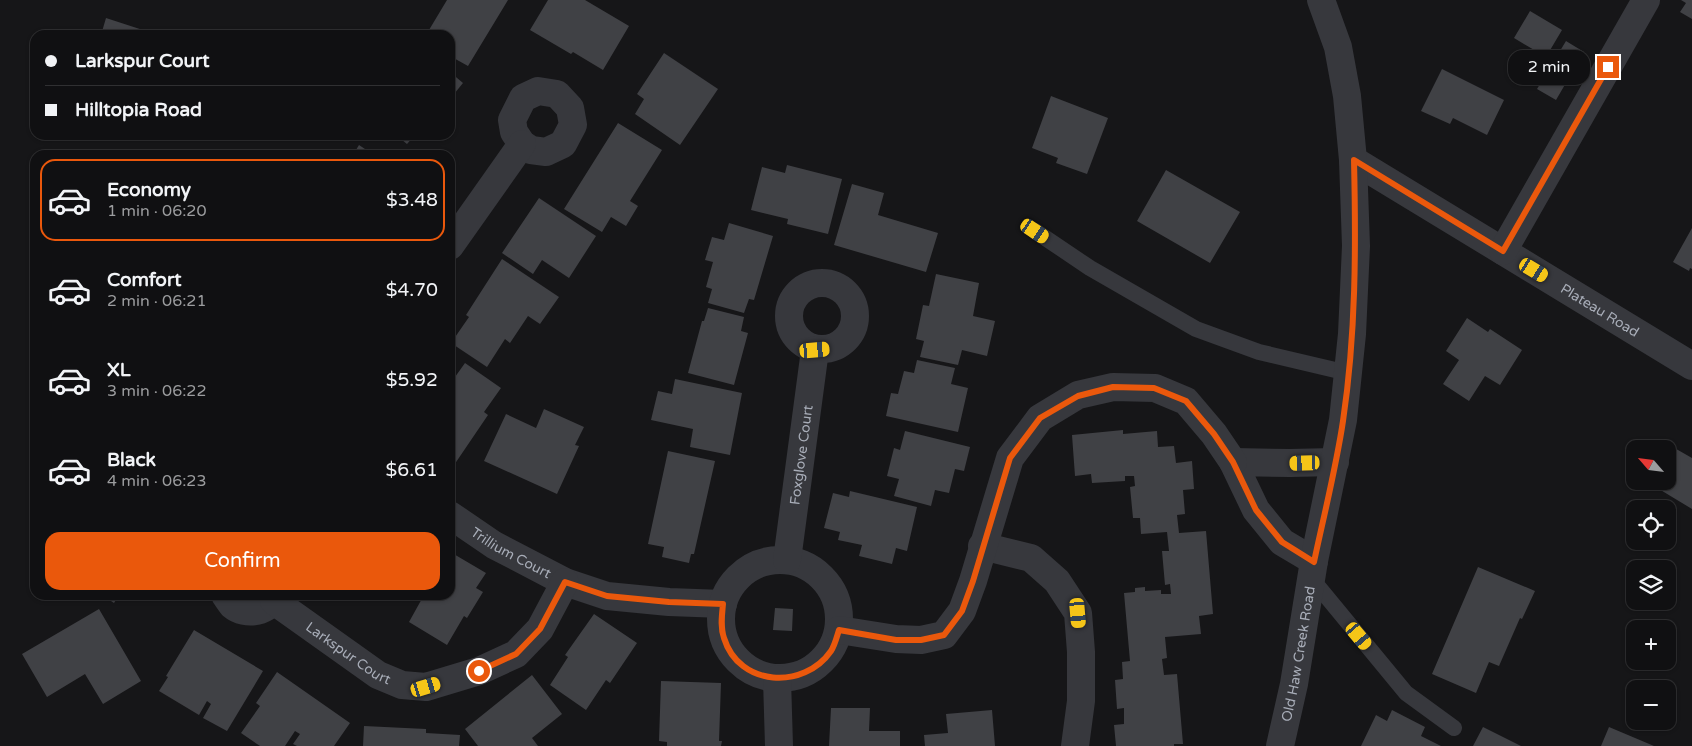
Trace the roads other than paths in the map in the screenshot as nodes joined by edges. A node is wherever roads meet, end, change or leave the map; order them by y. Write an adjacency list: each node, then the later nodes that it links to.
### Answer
1 (1320, 0): 4 (street, Old Haw Creek Road)
2 (1646, 0): 7 (street)
3 (522, 144): 6 (street)
4 (1354, 160): 7 (street, Plateau Road); 10 (street, Old Haw Creek Road)
5 (1035, 231): 10 (lane)
6 (455, 239)
7 (1503, 251): 9 (street, Plateau Road)
8 (815, 350): 15 (street, Foxglove Court)
9 (1692, 366)
10 (1348, 373): 12 (street, Old Haw Creek Road)
11 (1233, 462): 12 (street); 14 (street); 16 (street)
12 (1335, 462): 16 (street, Old Haw Creek Road)
13 (455, 518): 17 (street, Trillium Court)
14 (982, 546): 22 (street); 26 (street)
15 (788, 560): 21 (street); 22 (street)
16 (1313, 570): 24 (lane); 27 (street, Old Haw Creek Road)
17 (565, 582): 20 (street, Larkspur Court); 21 (street, Trillium Court)
18 (229, 600): 19 (street, Larkspur Court)
19 (273, 600)
20 (278, 600)
21 (723, 604): 23 (street)
22 (839, 630): 23 (street)
23 (777, 679): 25 (street)
24 (1454, 728)
25 (779, 746)
26 (1075, 746)
27 (1280, 746)

